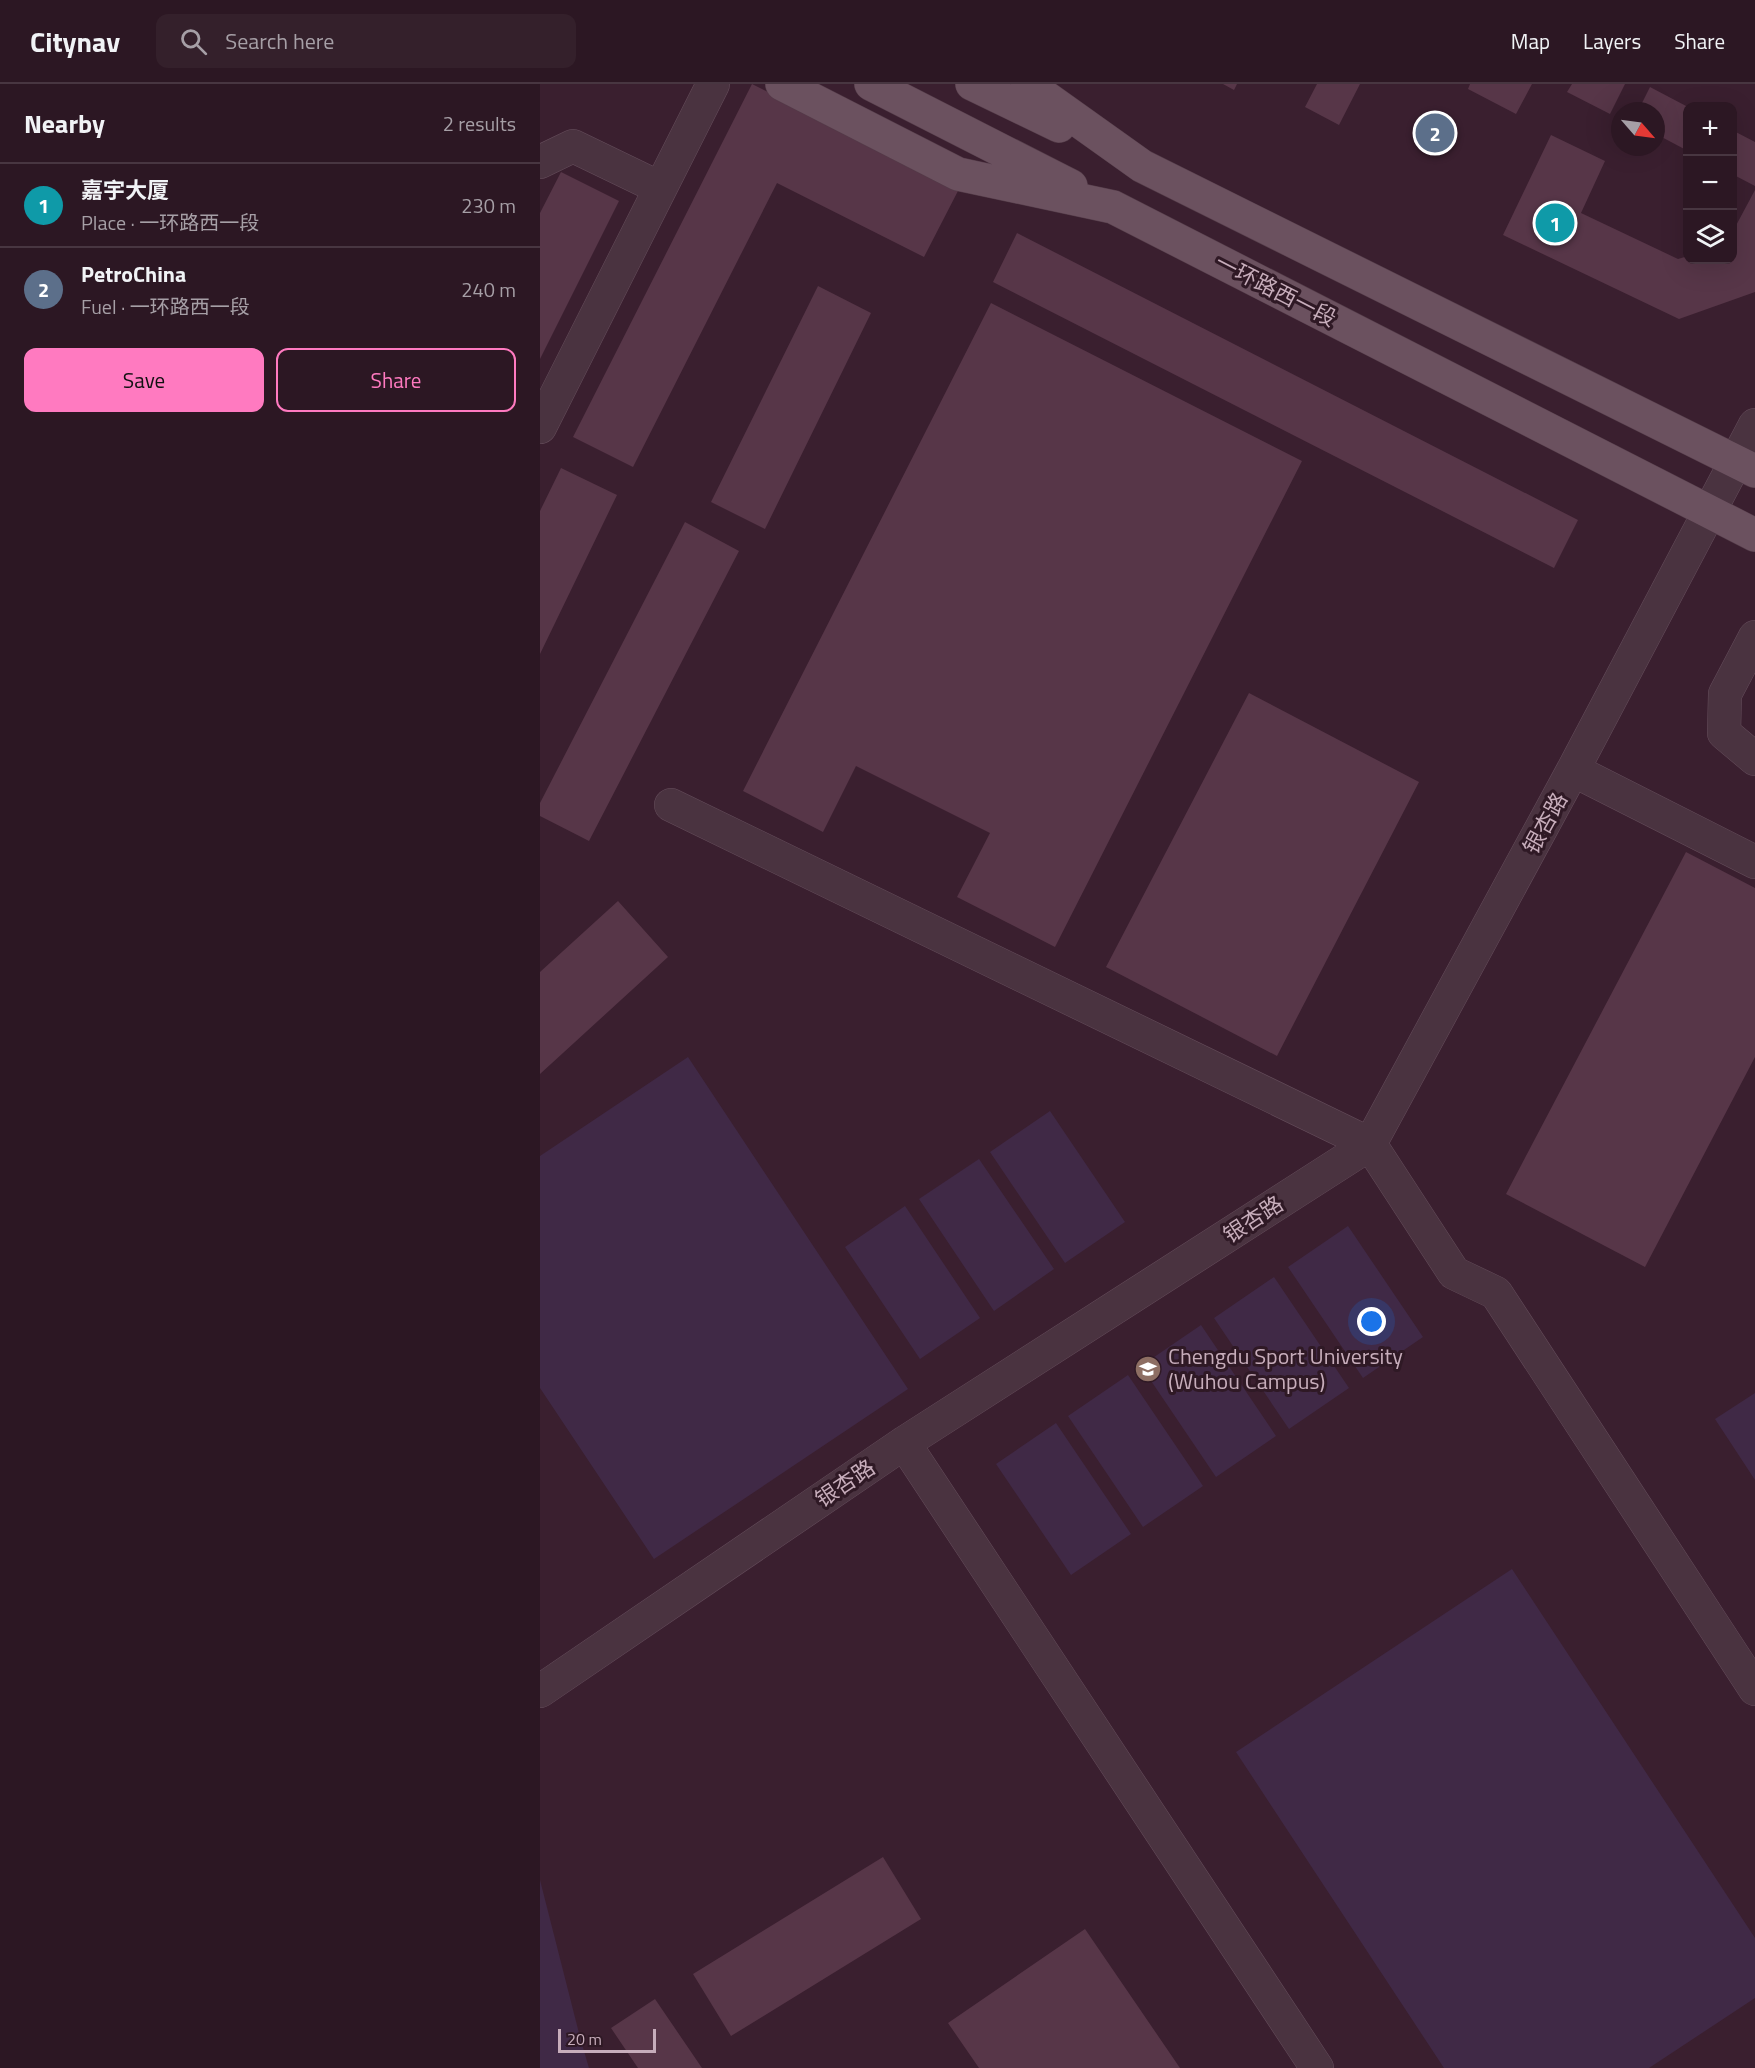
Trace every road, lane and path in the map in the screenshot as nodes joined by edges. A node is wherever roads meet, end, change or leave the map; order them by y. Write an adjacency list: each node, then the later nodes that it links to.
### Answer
1 (713, 84): 8 (street)
2 (782, 84): 9 (main road, 一环路西一段)
3 (871, 84): 9 (main road)
4 (972, 84): 7 (main road)
5 (1027, 84): 7 (main road)
6 (540, 162): 8 (street)
7 (1142, 166): 12 (main road)
8 (660, 188): 11 (street)
9 (1113, 207): 13 (main road, 一环路西一段)
10 (1755, 425): 12 (street, 银杏路)
11 (540, 428)
12 (1745, 466): 13 (street, 银杏路)
13 (1710, 513): 14 (main road, 一环路西一段); 17 (street, 银杏路)
14 (1755, 535)
15 (1755, 637): 16 (street)
16 (1755, 759)
17 (1573, 770): 19 (street); 20 (street, 银杏路)
18 (671, 805): 20 (street)
19 (1755, 862)
20 (1370, 1144): 21 (street, 银杏路); 22 (street)
21 (904, 1443): 23 (street, 银杏路); 24 (street)
22 (1755, 1689)
23 (540, 1691)
24 (1317, 2068)

